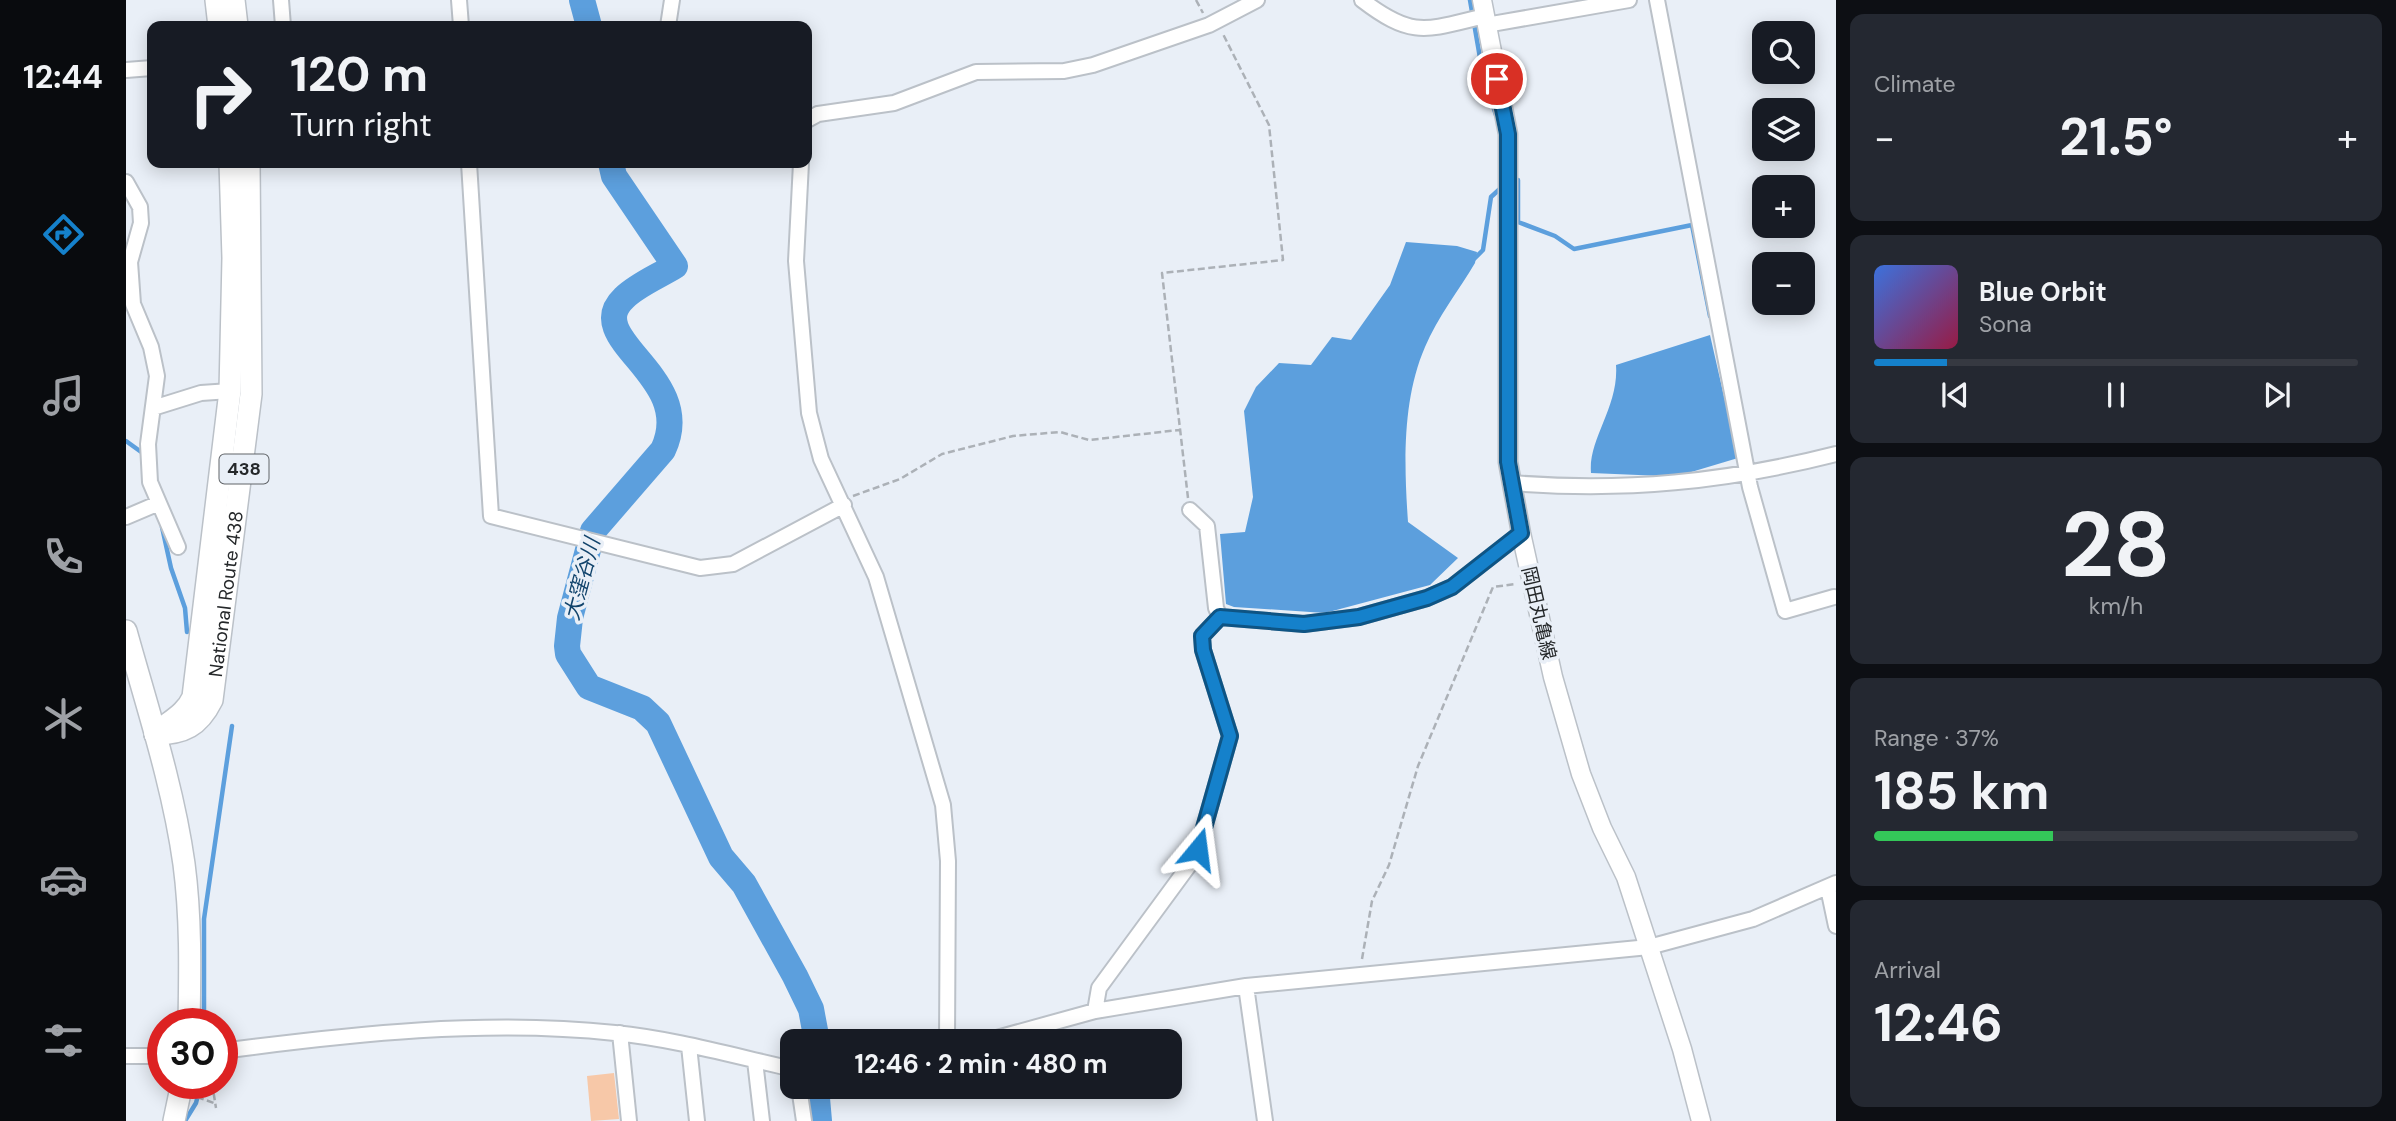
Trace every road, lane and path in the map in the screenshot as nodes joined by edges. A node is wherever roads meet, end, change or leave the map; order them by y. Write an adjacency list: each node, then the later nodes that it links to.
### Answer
1 (216, 0): 11 (highway)
2 (234, 0): 12 (highway)
3 (281, 0): 13 (street)
4 (459, 0): 14 (street)
5 (672, 0): 15 (street)
6 (1258, 0): 16 (street)
7 (1362, 0): 10 (street)
8 (1629, 0): 10 (street)
9 (1657, 0): 29 (street)
10 (1479, 16): 30 (main road, 岡田丸亀線)
11 (218, 21)
12 (236, 21)
13 (283, 21)
14 (461, 21)
15 (669, 21)
16 (1218, 22): 19 (street); 27 (path)
17 (147, 68): 18 (street)
18 (126, 70)
19 (812, 117)
20 (230, 168): 25 (highway, National Route 438 / 438)
21 (249, 168): 42 (highway, National Route 438 / 438)
22 (469, 168): 31 (street)
23 (801, 168): 31 (street)
24 (126, 182): 26 (street)
25 (230, 391): 26 (street); 42 (highway, National Route 438 / 438)
26 (153, 408): 32 (street)
27 (1179, 430): 31 (path); 33 (path)
28 (1836, 454): 29 (street)
29 (1748, 471): 30 (street); 38 (street)
30 (1512, 484): 35 (main road, 岡田丸亀線)
31 (843, 502): 50 (street)
32 (156, 505): 34 (street); 36 (street)
33 (1189, 510): 39 (street)
34 (126, 517)
35 (1521, 533): 37 (main road, 岡田丸亀線); 39 (street)
36 (178, 547)
37 (1532, 582): 45 (main road, 岡田丸亀線); 46 (path)
38 (1834, 597)
39 (1220, 617): 49 (street)
40 (126, 631): 41 (highway)
41 (131, 671): 42 (highway)
42 (155, 734): 48 (highway)
43 (1832, 886): 44 (street); 45 (street)
44 (1836, 926)
45 (1649, 947): 46 (street); 71 (main road, 岡田丸亀線)
46 (1359, 973): 47 (street)
47 (1246, 986): 49 (street); 70 (street)
48 (190, 1008)
49 (1095, 1011): 51 (street)
50 (947, 1029)
51 (1030, 1029)
52 (620, 1033): 53 (street); 54 (street); 66 (street)
53 (689, 1046): 57 (street); 67 (street)
54 (238, 1049)
55 (126, 1056): 56 (street)
56 (147, 1056)
57 (755, 1060): 58 (street); 68 (street)
58 (780, 1066)
59 (178, 1099): 65 (highway)
60 (202, 1099): 63 (path)
61 (214, 1099): 63 (path)
62 (801, 1099): 69 (street)
63 (215, 1103): 64 (path)
64 (216, 1108)
65 (174, 1121)
66 (629, 1121)
67 (697, 1121)
68 (762, 1121)
69 (804, 1121)
70 (1265, 1121)
71 (1701, 1121)

